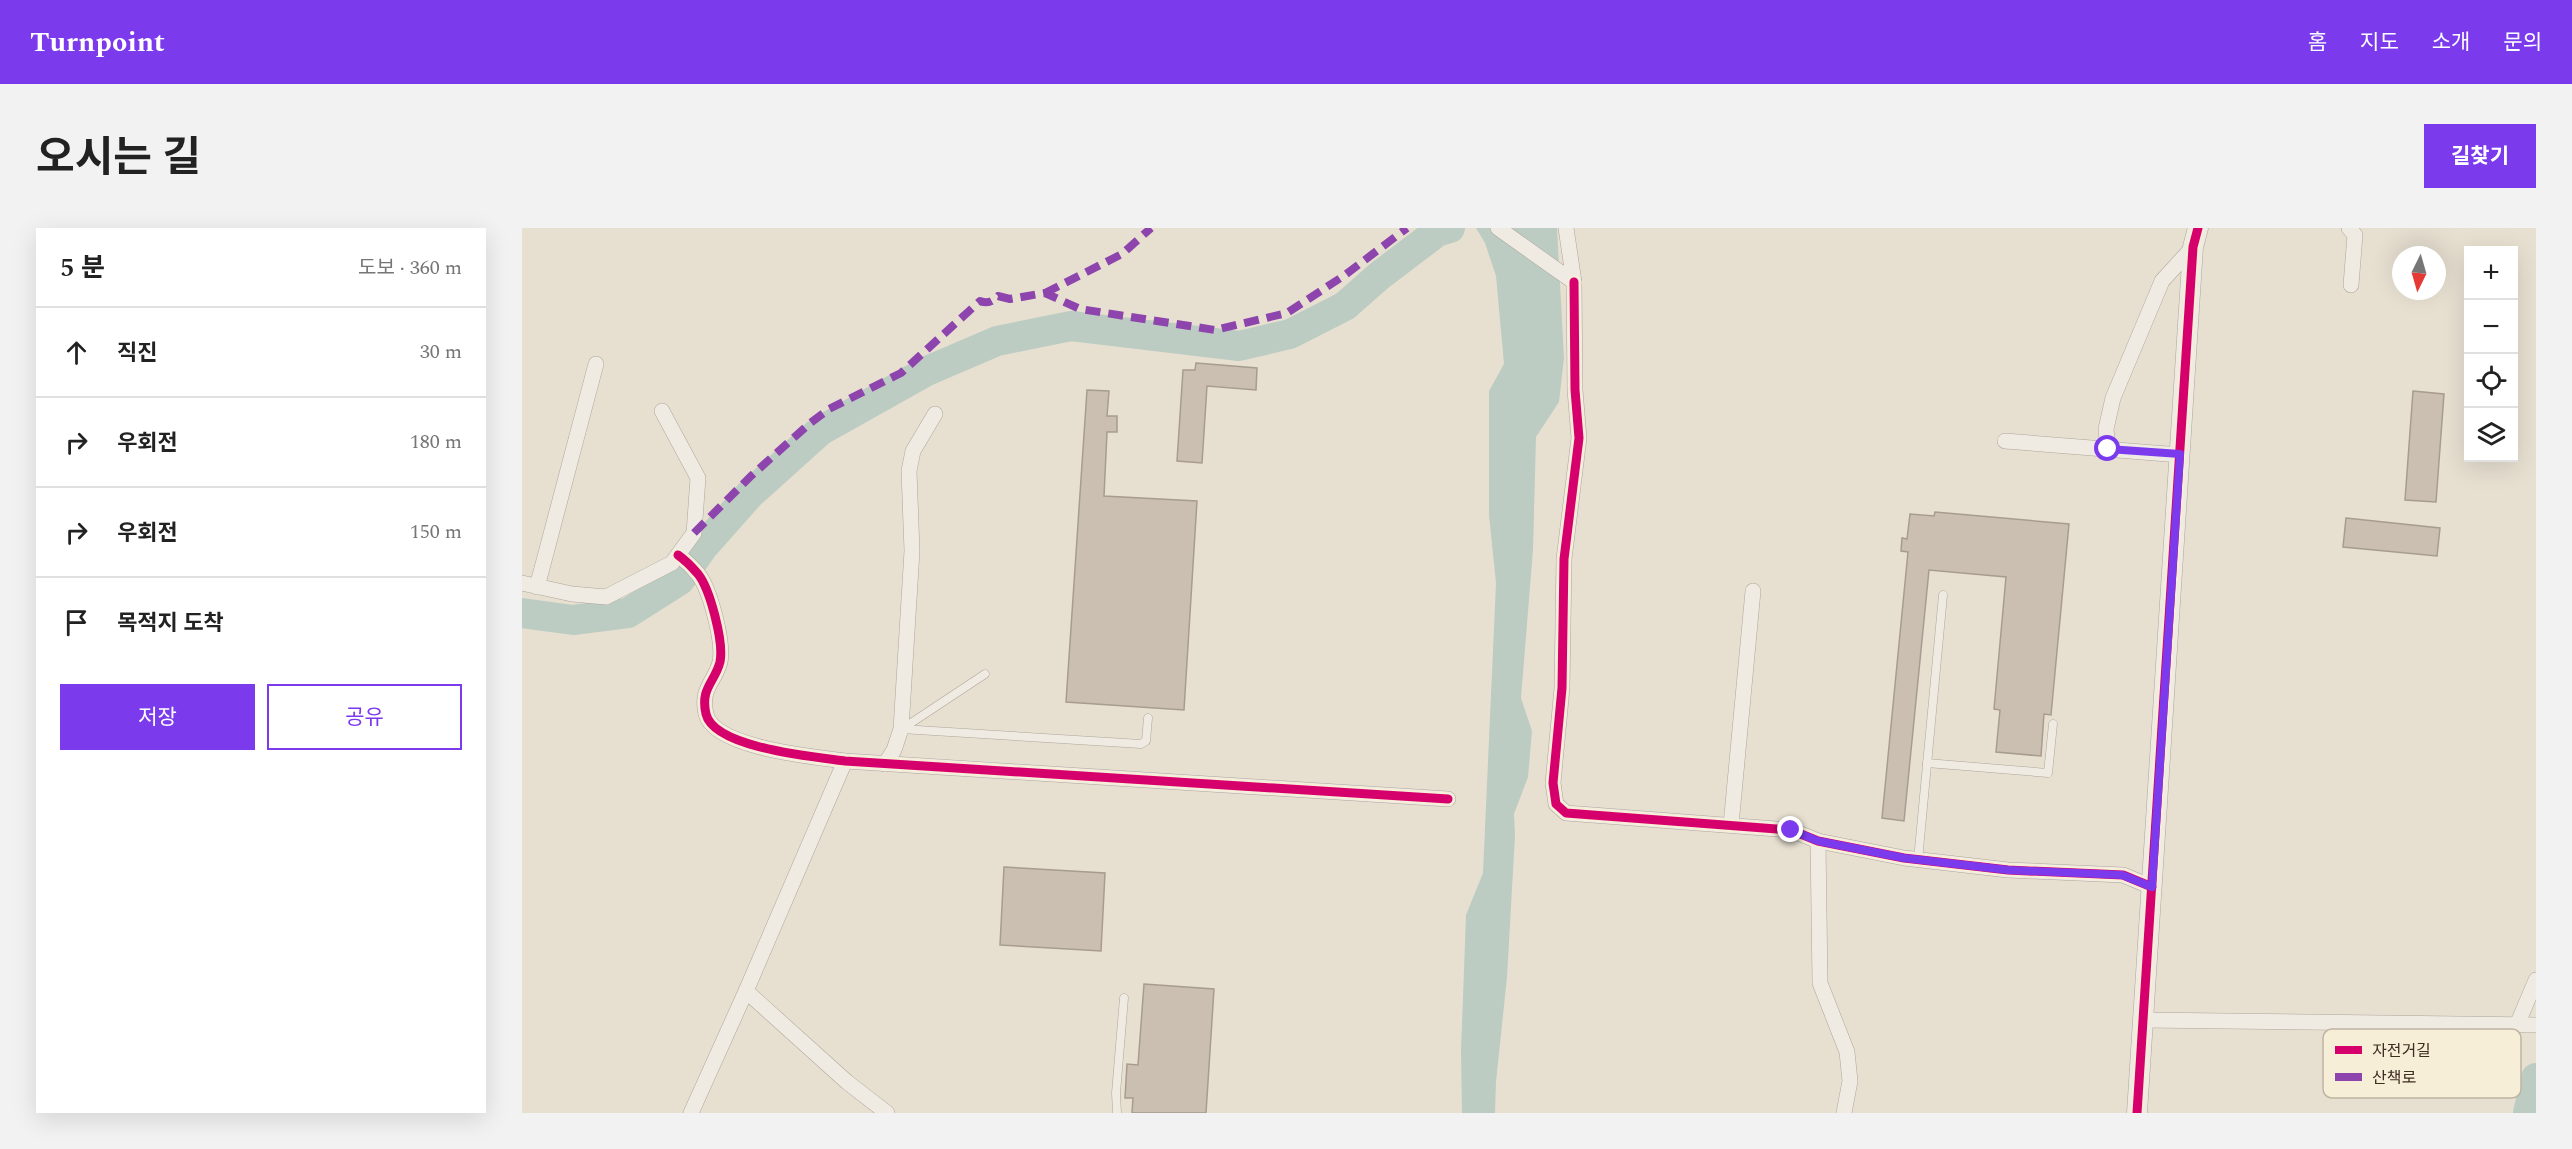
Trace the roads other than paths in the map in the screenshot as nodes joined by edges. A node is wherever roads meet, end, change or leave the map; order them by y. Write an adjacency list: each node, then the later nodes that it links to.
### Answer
1 (1498, 228): 5 (street)
2 (1566, 228): 5 (street)
3 (2349, 228): 6 (street)
4 (2195, 238): 11 (street); 12 (street)
5 (1568, 278): 25 (street)
6 (2351, 285)
7 (596, 364): 14 (street)
8 (662, 411): 13 (street)
9 (935, 414): 20 (street)
10 (2005, 441): 11 (street)
11 (2108, 449): 12 (street)
12 (2180, 454): 28 (street)
13 (680, 556): 14 (street); 21 (street)
14 (529, 585)
15 (1753, 591): 25 (street)
16 (1943, 595): 22 (lane)
17 (985, 674): 20 (lane)
18 (1148, 718): 20 (lane)
19 (2053, 724): 22 (lane)
20 (901, 729): 23 (street)
21 (845, 761): 23 (street); 30 (street)
22 (1927, 763): 27 (lane)
23 (885, 764): 24 (street)
24 (1448, 799)
25 (1731, 825): 26 (street)
26 (1818, 841): 27 (street); 37 (street)
27 (1918, 860): 28 (street)
28 (2152, 887): 32 (street)
29 (2536, 980): 33 (street)
30 (746, 991): 34 (street); 35 (street)
31 (1124, 998): 36 (lane)
32 (2144, 1020): 33 (street); 38 (street)
33 (2527, 1025)
34 (691, 1113)
35 (887, 1113)
36 (1117, 1113)
37 (1844, 1113)
38 (2137, 1113)

